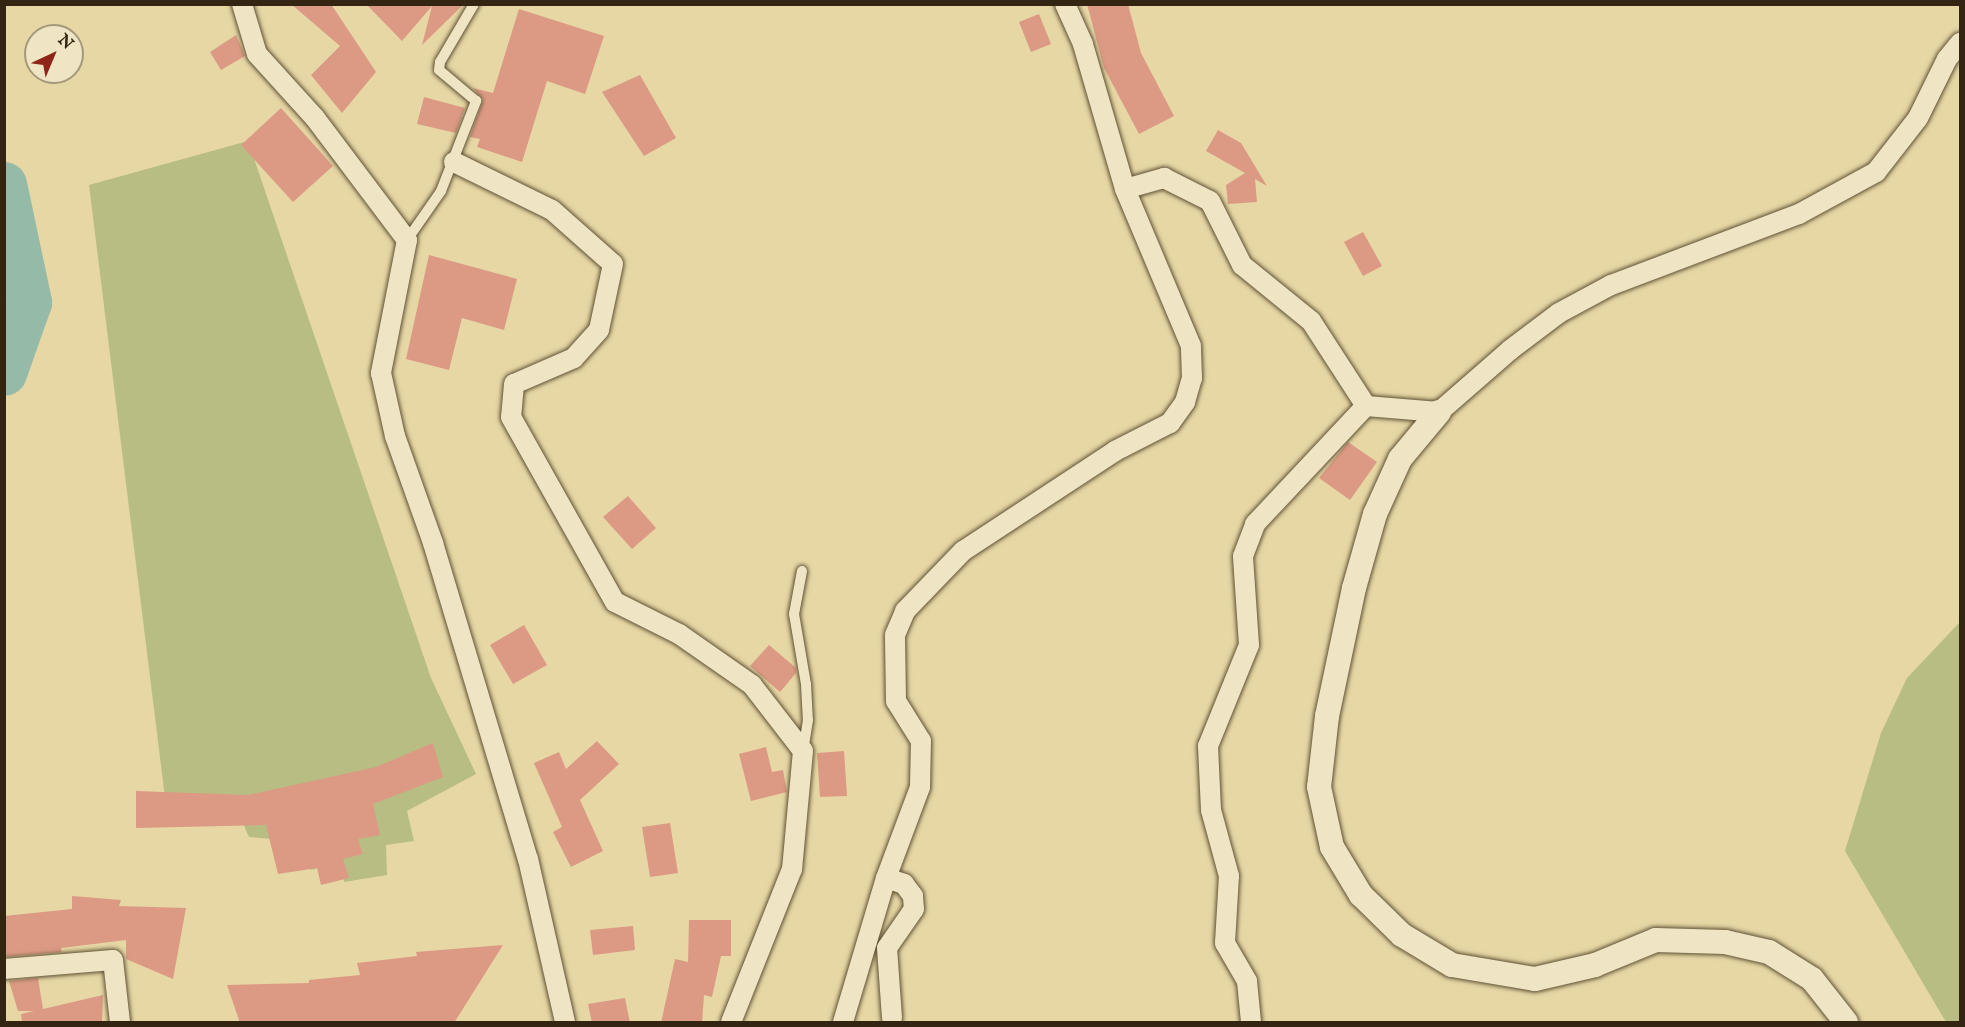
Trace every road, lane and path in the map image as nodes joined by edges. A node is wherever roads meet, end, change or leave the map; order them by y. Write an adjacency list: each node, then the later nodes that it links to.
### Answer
1 (242, 4): 7 (street)
2 (474, 4): 5 (lane)
3 (1065, 4): 6 (street)
4 (1960, 43): 9 (street)
5 (454, 162): 7 (lane); 11 (street)
6 (1125, 189): 8 (street); 12 (street)
7 (407, 240): 16 (street)
8 (1366, 406): 9 (street); 19 (street)
9 (1439, 412): 20 (street)
10 (802, 571): 11 (lane)
11 (803, 751): 17 (street)
12 (886, 878): 14 (street); 18 (street)
13 (4, 969): 15 (street)
14 (892, 1020)
15 (120, 1023)
16 (566, 1023)
17 (731, 1023)
18 (843, 1023)
19 (1251, 1023)
20 (1846, 1023)

